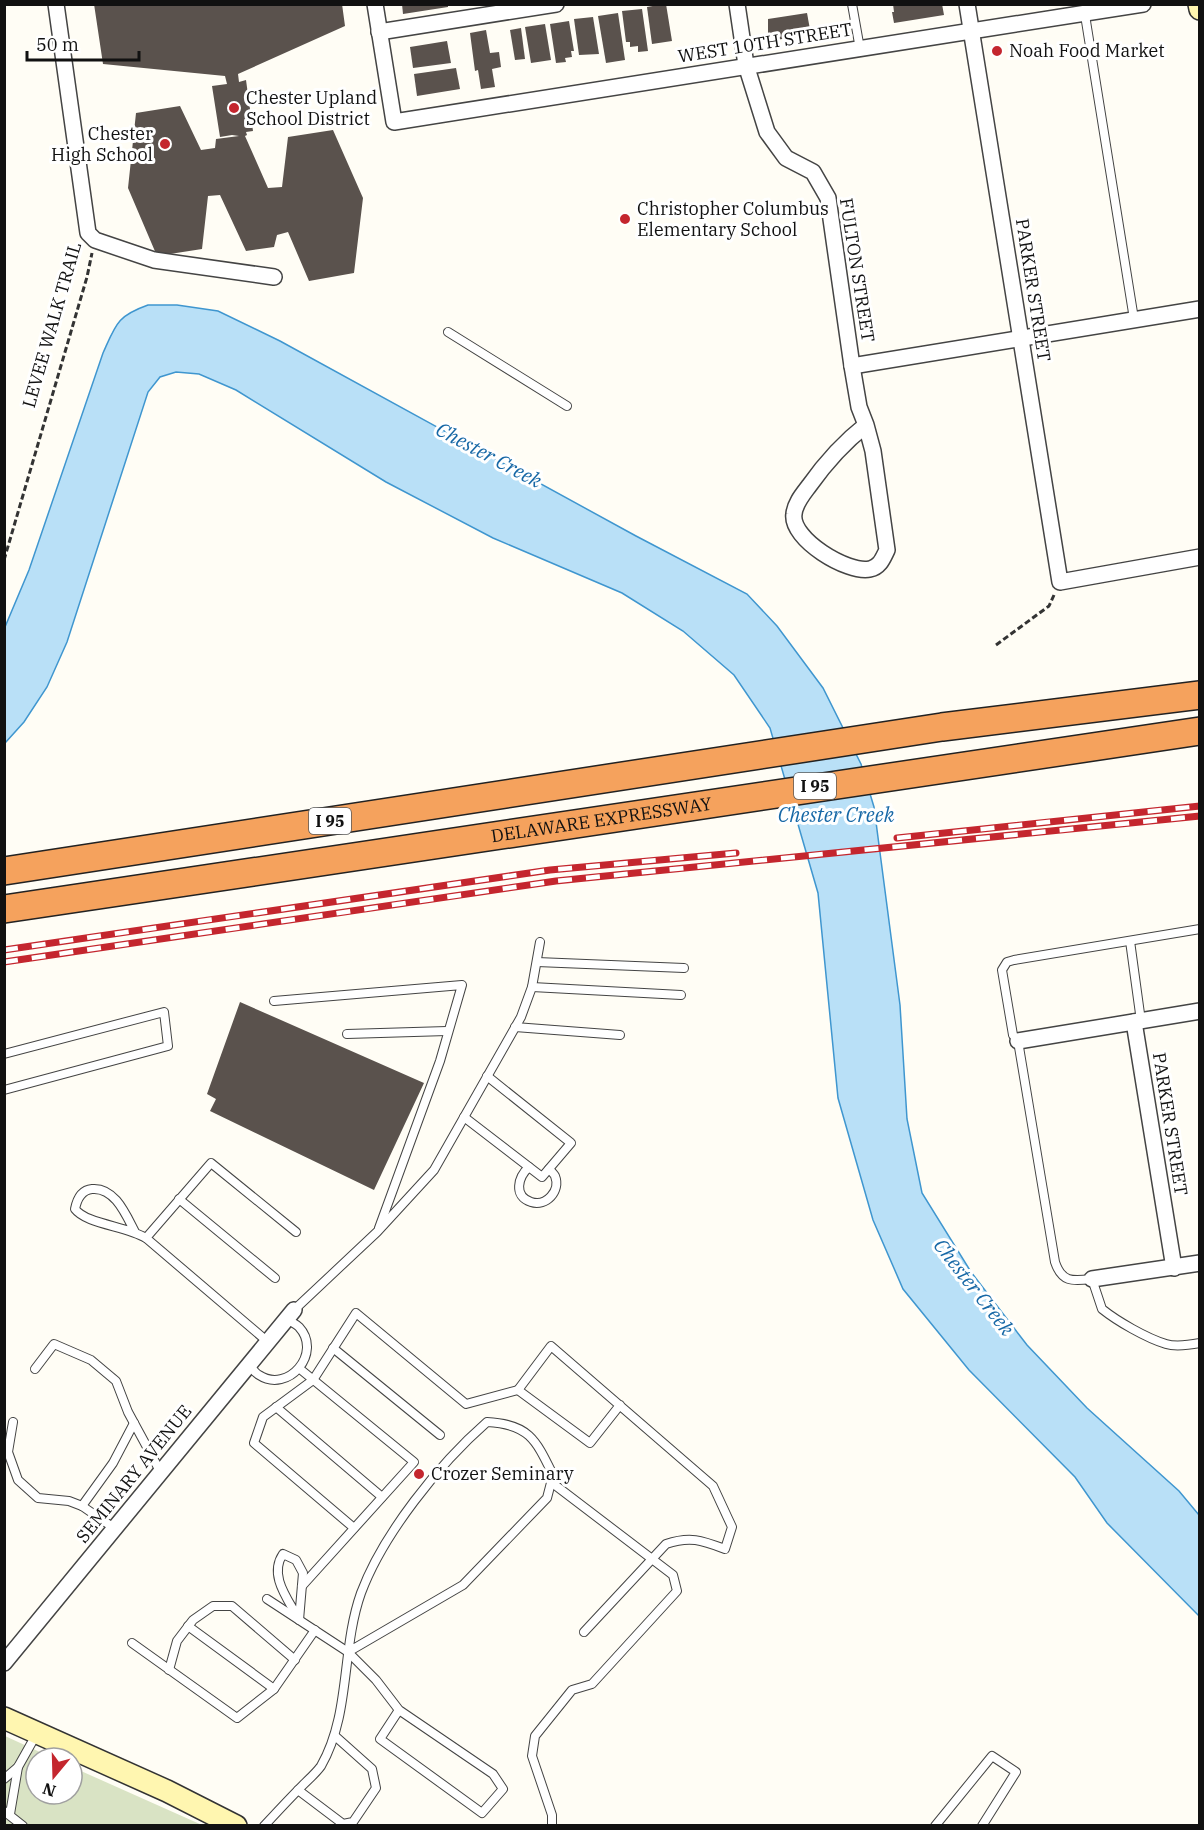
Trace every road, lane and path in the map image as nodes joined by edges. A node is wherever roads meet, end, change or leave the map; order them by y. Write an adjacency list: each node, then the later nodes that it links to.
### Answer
1 (56, 4): 15 (street)
2 (375, 4): 11 (street)
3 (556, 4): 11 (street)
4 (737, 4): 14 (street, FULTON STREET)
5 (852, 4): 13 (lane)
6 (968, 4): 12 (street, PARKER STREET)
7 (1143, 4): 10 (street, WEST 10TH STREET)
8 (1199, 4): 9 (main road)
9 (1200, 9)
10 (1084, 15): 12 (street, WEST 10TH STREET); 18 (lane)
11 (379, 32): 14 (street, WEST 10TH STREET)
12 (972, 32): 13 (street, WEST 10TH STREET); 20 (street, PARKER STREET)
13 (860, 49): 14 (street, WEST 10TH STREET)
14 (746, 65): 21 (street, FULTON STREET)
15 (95, 240): 16 (street, LEVEE WALK TRAIL); 25 (path, LEVEE WALK TRAIL)
16 (274, 277)
17 (1200, 309): 18 (street)
18 (1134, 319): 20 (street)
19 (448, 332): 22 (lane)
20 (1021, 338): 21 (street); 26 (street, PARKER STREET)
21 (852, 366): 23 (street, FULTON STREET)
22 (567, 406)
23 (866, 425): 23 (street, FULTON STREET)
24 (1200, 558): 26 (street)
25 (4, 560)
26 (1060, 582): 27 (path)
27 (996, 645)
28 (1200, 695): 30 (highway, I 95)
29 (1200, 731): 31 (highway, DELAWARE EXPRESSWAY / I 95)
30 (4, 871)
31 (4, 909)
32 (1200, 929): 33 (lane)
33 (1130, 941): 41 (lane); 46 (lane)
34 (540, 942): 35 (lane)
35 (537, 962): 36 (lane); 37 (lane)
36 (684, 968)
37 (532, 987): 38 (lane); 42 (lane)
38 (681, 994)
39 (274, 1001): 43 (lane)
40 (1200, 1011): 41 (street)
41 (1137, 1021): 46 (street); 59 (street, PARKER STREET)
42 (515, 1027): 45 (lane); 48 (lane)
43 (447, 1031): 44 (lane); 56 (lane)
44 (346, 1034)
45 (620, 1035)
46 (1018, 1041): 61 (lane)
47 (4, 1054): 49 (lane)
48 (487, 1076): 50 (lane); 52 (lane)
49 (4, 1090)
50 (464, 1117): 51 (lane); 56 (lane)
51 (529, 1167): 52 (lane); 52 (lane)
52 (549, 1169)
53 (179, 1199): 55 (lane); 57 (lane); 60 (lane)
54 (135, 1232): 54 (lane); 57 (lane)
55 (296, 1232)
56 (377, 1232): 62 (lane)
57 (146, 1238): 63 (lane)
58 (1200, 1263): 59 (street)
59 (1174, 1268): 61 (street)
60 (275, 1278)
61 (1092, 1279): 64 (lane)
62 (291, 1314): 63 (street, SEMINARY AVENUE); 68 (lane)
63 (267, 1342): 66 (street, SEMINARY AVENUE)
64 (1200, 1343)
65 (333, 1348): 69 (lane); 70 (lane); 75 (lane)
66 (249, 1365): 68 (lane); 76 (street, SEMINARY AVENUE)
67 (35, 1369): 74 (lane)
68 (300, 1369): 69 (lane)
69 (313, 1380): 72 (lane); 78 (lane)
70 (518, 1390): 71 (lane); 71 (lane)
71 (620, 1405): 82 (lane)
72 (276, 1407): 78 (lane); 81 (lane)
73 (13, 1422): 79 (lane)
74 (134, 1423): 76 (lane); 79 (lane)
75 (440, 1435)
76 (160, 1471): 80 (street, SEMINARY AVENUE)
77 (551, 1482): 82 (lane); 90 (lane); 90 (lane)
78 (382, 1497): 81 (lane)
79 (82, 1506): 80 (lane)
80 (114, 1528): 91 (street, SEMINARY AVENUE)
81 (354, 1528): 83 (lane)
82 (651, 1559): 88 (lane); 106 (lane)
83 (302, 1586): 85 (lane); 85 (lane)
84 (267, 1599): 85 (lane)
85 (299, 1620): 87 (lane)
86 (188, 1626): 92 (lane); 93 (lane); 94 (lane)
87 (315, 1630): 90 (lane); 92 (lane)
88 (584, 1632)
89 (132, 1643): 93 (lane)
90 (348, 1652): 95 (lane); 98 (lane)
91 (6, 1657)
92 (295, 1660): 94 (lane)
93 (169, 1670): 94 (lane)
94 (274, 1689)
95 (399, 1710): 95 (lane)
96 (4, 1718): 97 (main road)
97 (37, 1733): 99 (lane); 104 (main road)
98 (335, 1736): 101 (lane); 101 (lane)
99 (18, 1767): 100 (lane); 102 (lane)
100 (4, 1779)
101 (298, 1790): 105 (lane)
102 (7, 1813): 103 (lane)
103 (22, 1826)
104 (236, 1826)
105 (264, 1826)
106 (552, 1826)
107 (935, 1826): 108 (lane)
108 (982, 1826)

